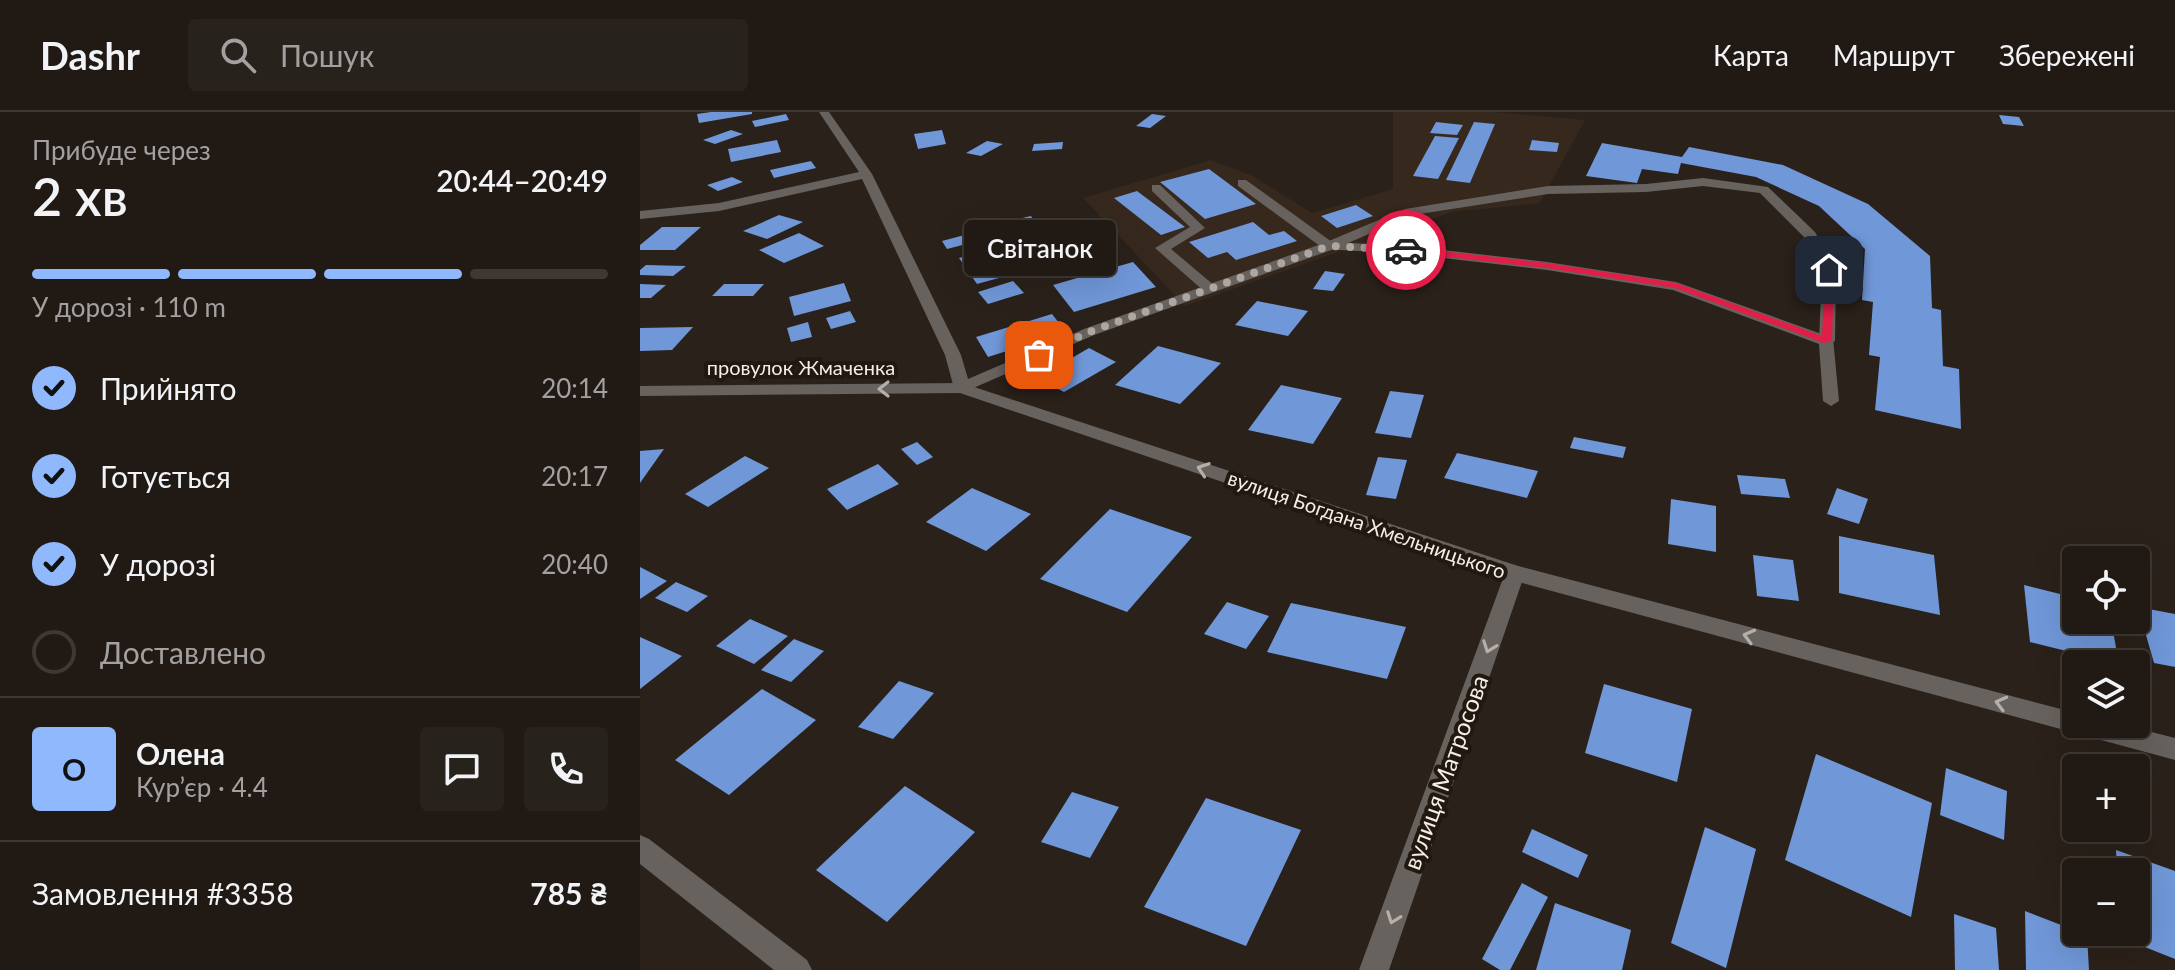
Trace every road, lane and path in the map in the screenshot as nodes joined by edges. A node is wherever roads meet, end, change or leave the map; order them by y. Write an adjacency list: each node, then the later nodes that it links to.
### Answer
1 (824, 112): 2 (street)
2 (866, 174): 5 (street); 9 (street)
3 (1242, 183): 6 (street)
4 (1156, 188): 7 (street)
5 (640, 215)
6 (1329, 246): 7 (street); 8 (street); 8 (street)
7 (1210, 289): 9 (street)
8 (1827, 341): 11 (street)
9 (962, 388): 10 (street, провулок Жмаченка, one-way to 10); 12 (street, вулиця Богдана Хмельницького, one-way to 9)
10 (640, 391)
11 (1831, 401)
12 (1515, 573): 13 (street, вулиця Богдана Хмельницького, one-way to 12); 18 (street, вулиця Матросова, one-way to 18)
13 (2062, 719)
14 (2134, 738): 15 (street, вулиця Богдана Хмельницького)
15 (2175, 749)
16 (640, 848): 17 (street)
17 (797, 970)
18 (1374, 970)

